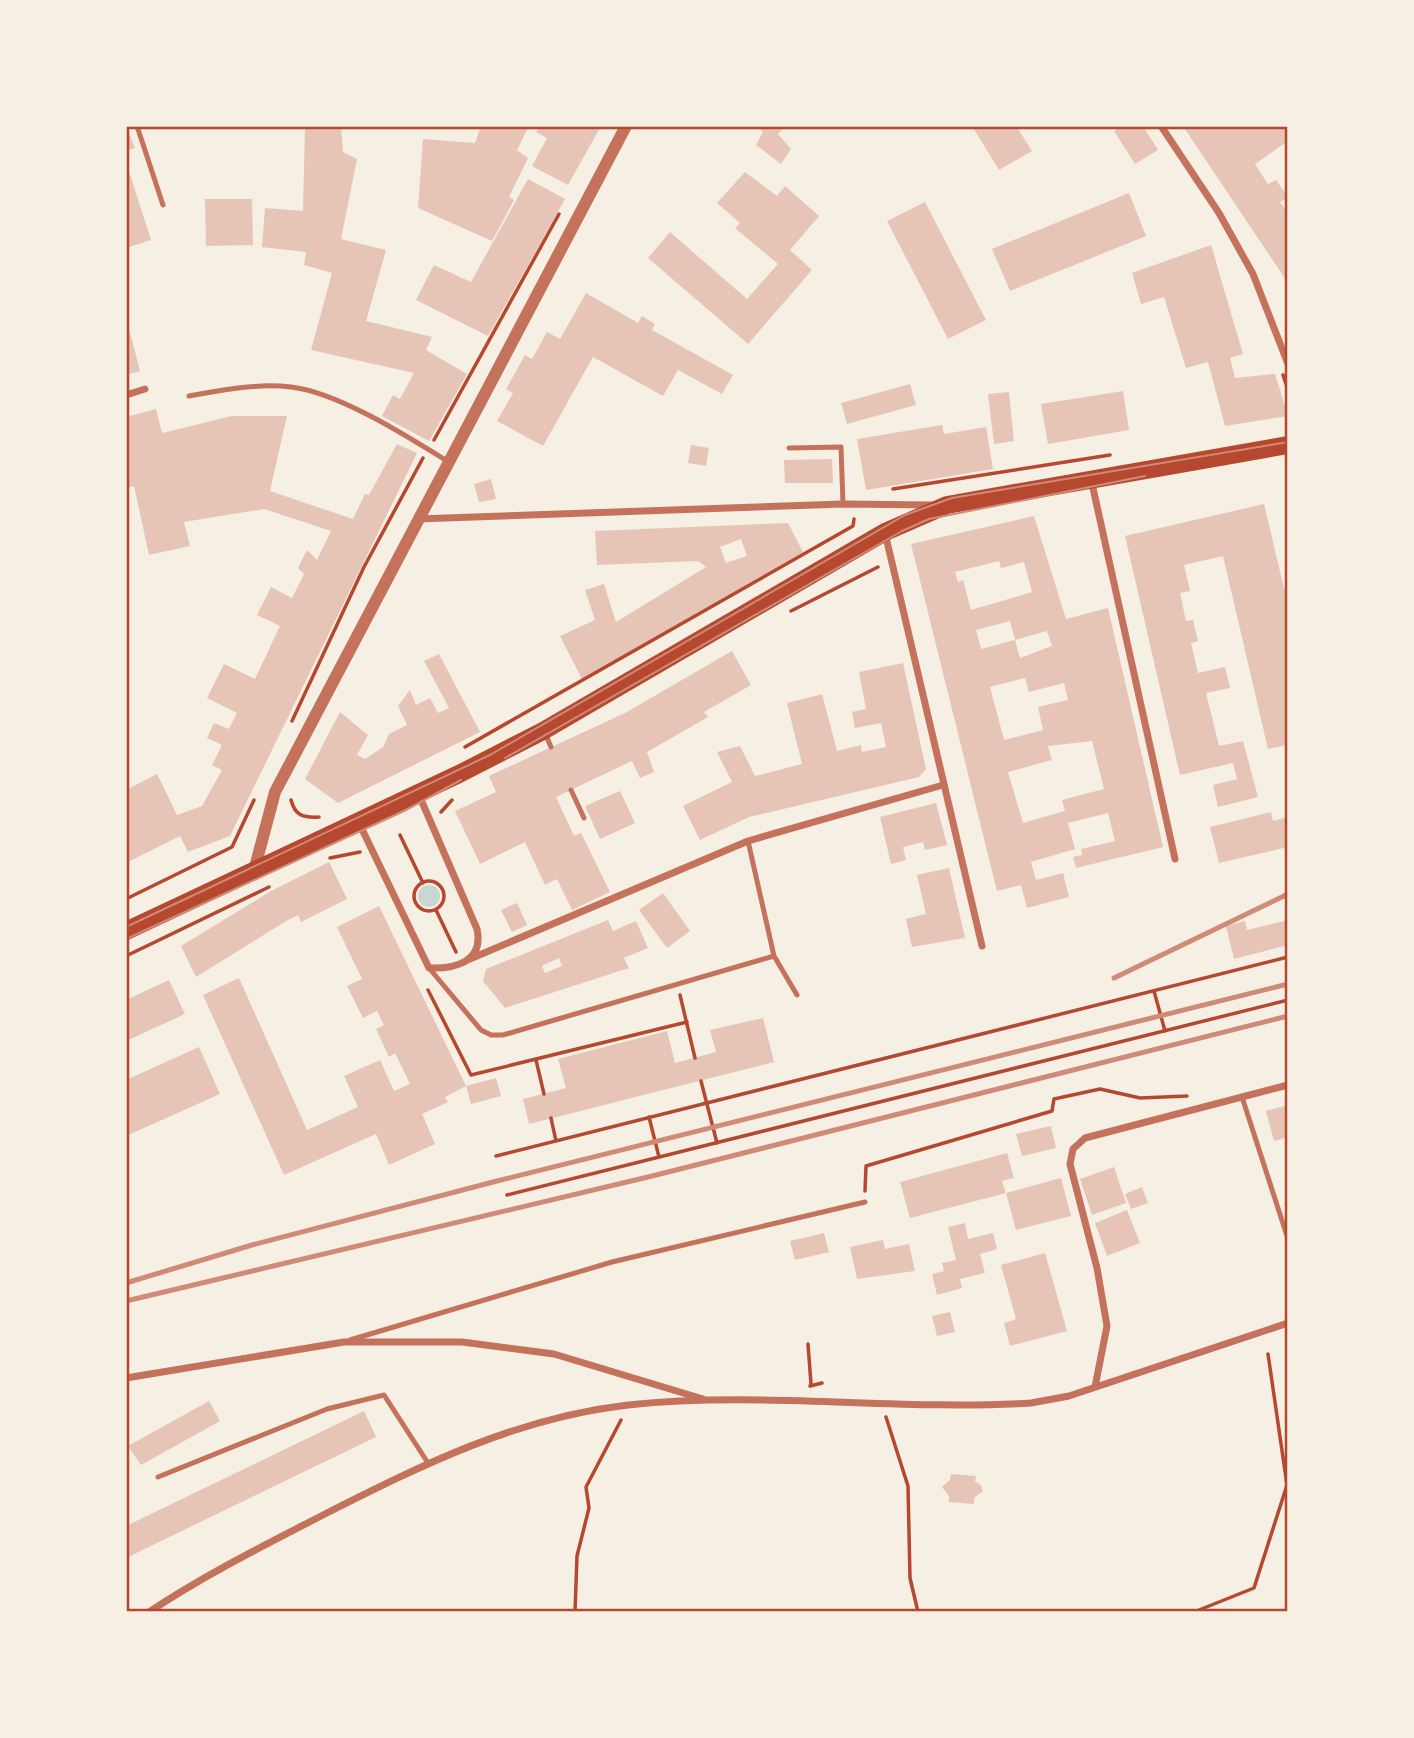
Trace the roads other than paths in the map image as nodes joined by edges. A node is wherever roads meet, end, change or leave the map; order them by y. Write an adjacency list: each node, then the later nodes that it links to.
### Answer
1 (137, 126): 4 (lane)
2 (626, 126): 11 (street)
3 (1161, 126): 5 (street)
4 (163, 205)
5 (1288, 364)
6 (145, 390): 7 (street)
7 (126, 395)
8 (189, 396): 11 (lane)
9 (789, 448): 13 (lane)
10 (1287, 448): 12 (main road)
11 (447, 461): 15 (street)
12 (1091, 478): 14 (main road); 23 (street)
13 (844, 504): 14 (street); 15 (street)
14 (947, 505): 16 (main road)
15 (416, 519): 24 (street)
16 (885, 532): 17 (street); 19 (main road)
17 (943, 785): 22 (street); 26 (street)
18 (571, 790): 20 (lane)
19 (418, 794): 21 (main road); 28 (street)
20 (584, 818)
21 (359, 822): 24 (main road); 29 (street)
22 (748, 841): 27 (lane); 28 (street)
23 (1175, 859)
24 (254, 872): 25 (main road)
25 (126, 931)
26 (982, 946)
27 (774, 956): 29 (lane); 30 (lane)
28 (470, 959): 29 (street)
29 (429, 968)
30 (797, 995)
31 (1288, 1085): 32 (street)
32 (1242, 1097): 34 (lane); 38 (street)
33 (865, 1202): 36 (lane)
34 (1288, 1239)
35 (1288, 1324): 38 (street)
36 (344, 1342): 37 (street); 39 (street)
37 (126, 1378)
38 (1095, 1387): 39 (street)
39 (709, 1401): 40 (street)
40 (428, 1463): 41 (lane); 42 (street)
41 (159, 1477)
42 (149, 1612)

